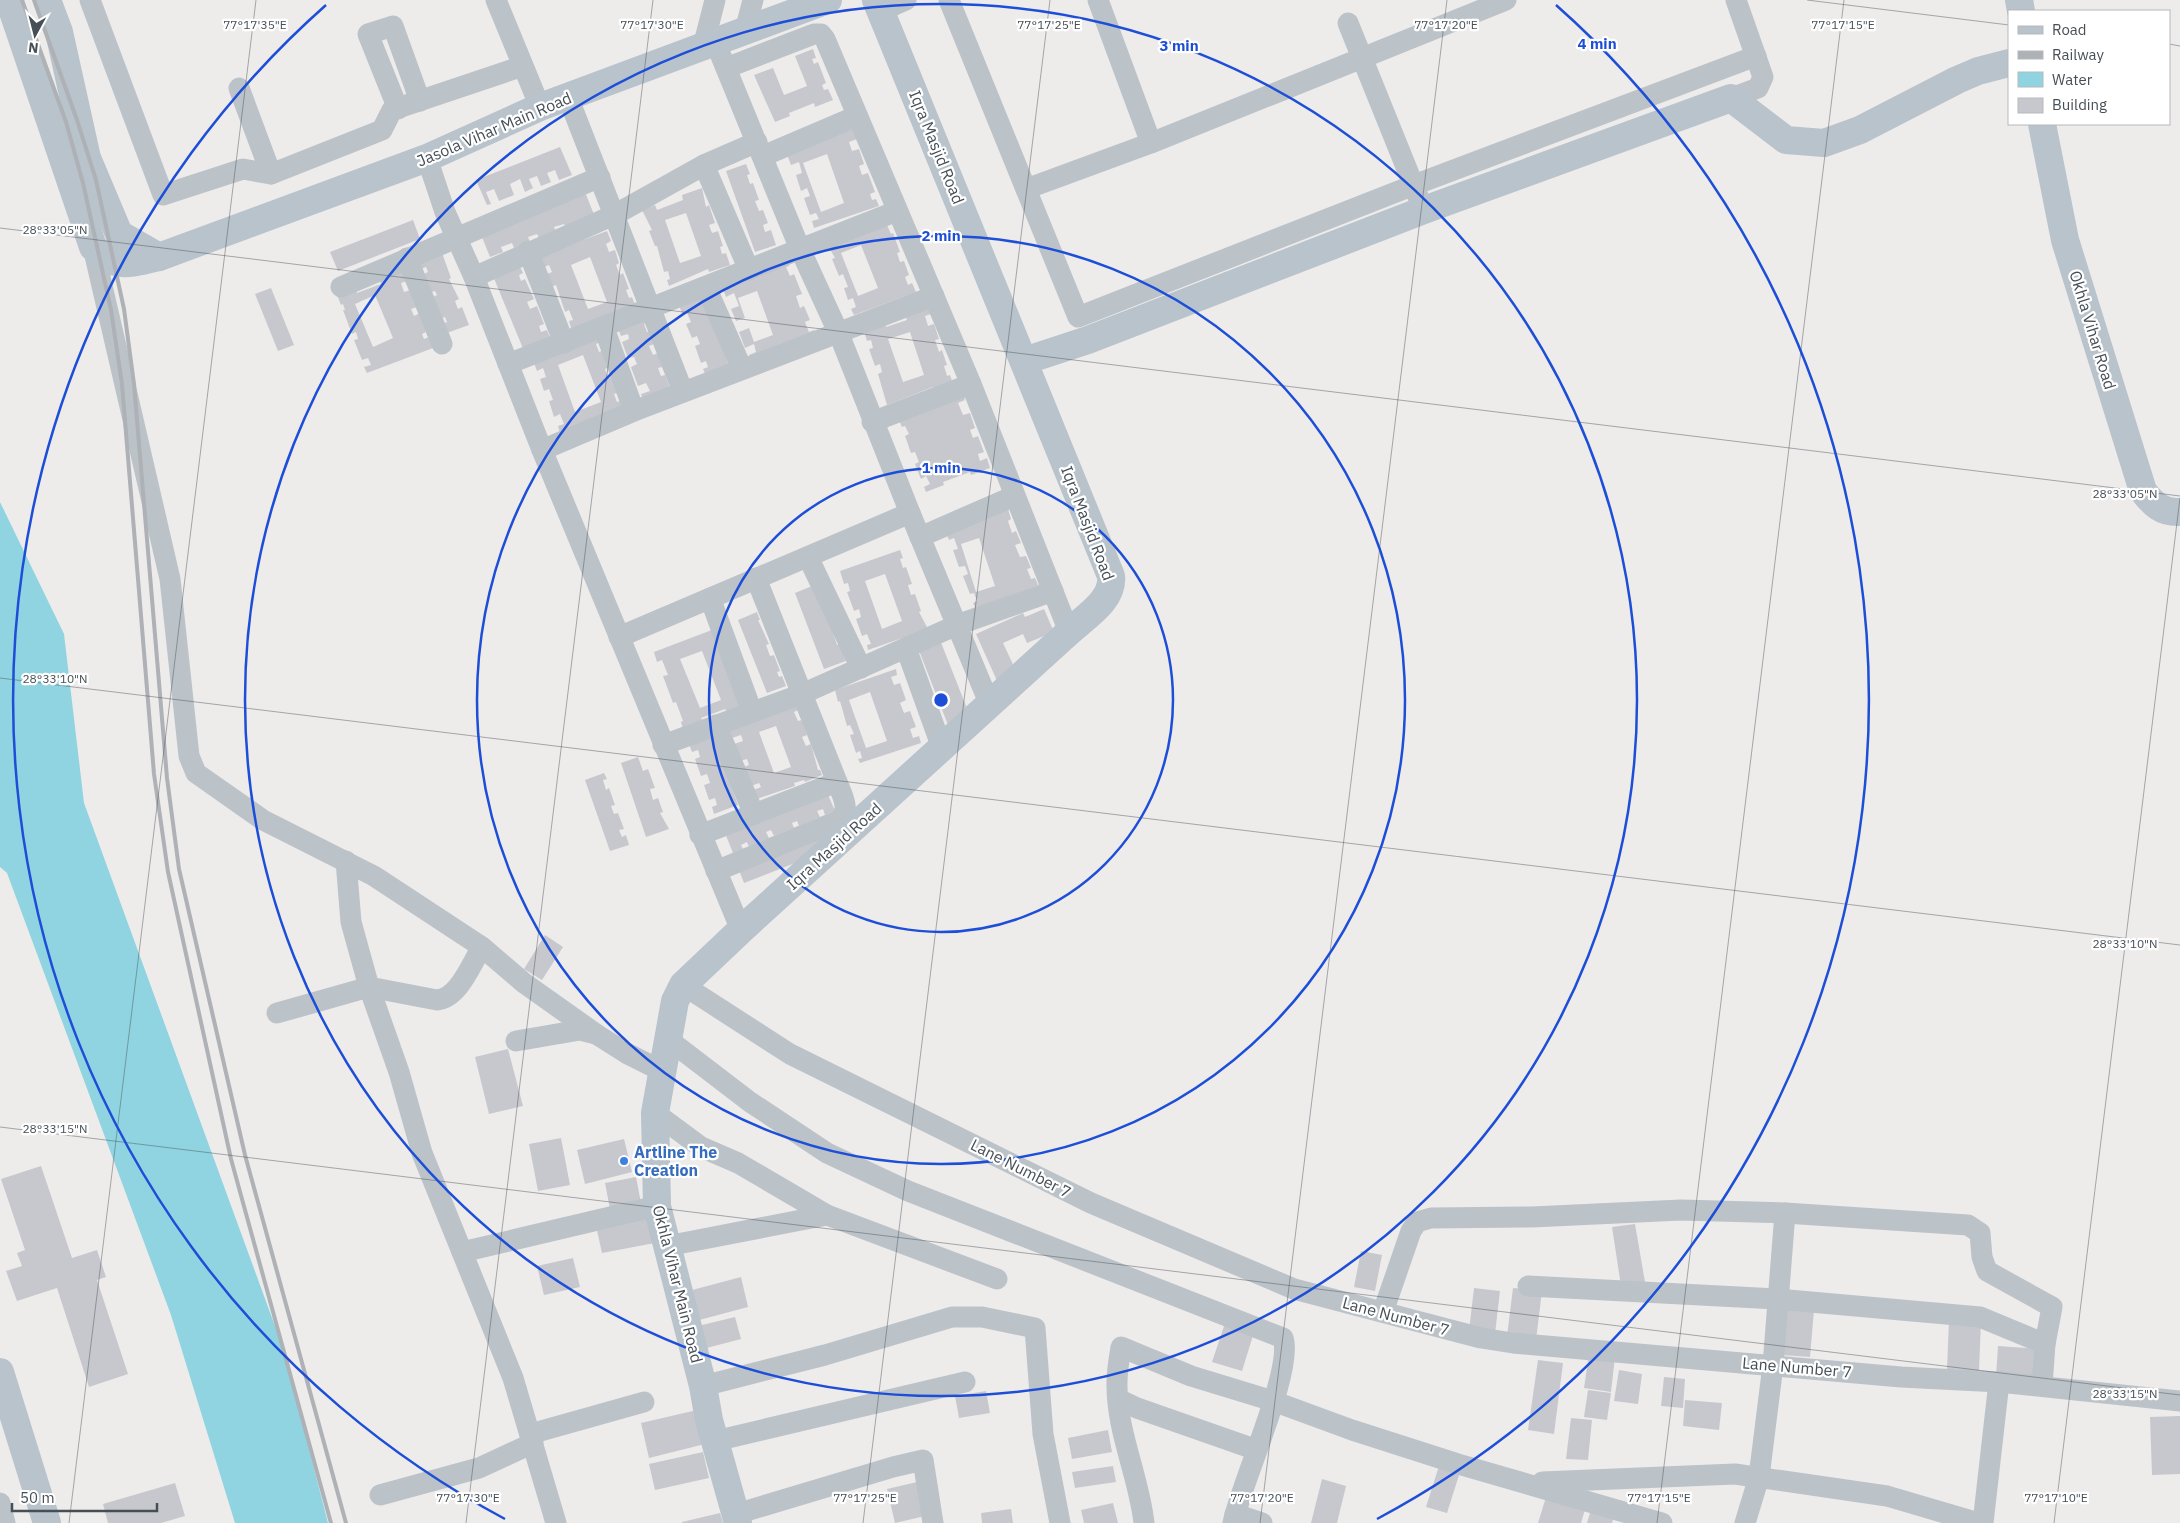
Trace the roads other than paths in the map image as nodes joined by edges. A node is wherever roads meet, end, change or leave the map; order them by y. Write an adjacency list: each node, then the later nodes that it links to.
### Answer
1 (8, 0): 43 (street)
2 (47, 0): 41 (street)
3 (90, 0): 34 (street)
4 (496, 0): 20 (street)
5 (715, 0): 16 (street)
6 (753, 0): 15 (street)
7 (828, 0): 15 (street, Jasola Vihar Main Road)
8 (906, 0): 13 (street)
9 (949, 0): 37 (street)
10 (1098, 0): 30 (street)
11 (1506, 0): 18 (street)
12 (1736, 0): 17 (street)
13 (879, 5): 58 (street, Iqra Masjid Road)
14 (1348, 23): 18 (street)
15 (745, 30): 16 (street, Jasola Vihar Main Road)
16 (710, 44): 21 (street); 23 (street, Jasola Vihar Main Road)
17 (1756, 56): 24 (street); 36 (street)
18 (1362, 57): 30 (street); 36 (street)
19 (2008, 63): 24 (street)
20 (523, 66): 25 (street); 26 (street)
21 (726, 68): 28 (street); 31 (street)
22 (239, 88): 34 (street)
23 (568, 97): 26 (street, Jasola Vihar Main Road); 35 (street)
24 (1731, 98): 38 (street)
25 (420, 101): 27 (street); 27 (street)
26 (540, 107): 32 (street, Jasola Vihar Main Road)
27 (398, 109): 34 (street)
28 (858, 116): 31 (street); 39 (street)
29 (2042, 125): 67 (street, Okhla Vihar Road)
30 (1151, 143): 37 (street)
31 (760, 149): 33 (street); 44 (street)
32 (427, 158): 42 (street); 46 (street, Jasola Vihar Main Road)
33 (704, 165): 40 (street); 48 (street)
34 (271, 174)
35 (600, 177): 40 (street); 42 (street)
36 (1414, 185): 37 (street); 38 (street)
37 (1026, 189)
38 (1424, 210): 58 (street)
39 (897, 211): 44 (street); 52 (street)
40 (616, 214): 45 (street); 53 (street)
41 (119, 234): 43 (street); 46 (street)
42 (456, 237): 47 (street); 49 (street)
43 (94, 248): 46 (street, Jasola Vihar Main Road); 88 (street)
44 (800, 249): 48 (street); 55 (street)
45 (528, 251): 49 (street); 56 (street)
46 (159, 257)
47 (407, 258): 50 (street); 57 (street)
48 (749, 270): 51 (street)
49 (474, 277): 59 (street)
50 (341, 287)
51 (706, 287): 53 (street); 60 (street)
52 (934, 296): 55 (street); 61 (street)
53 (652, 309): 54 (street); 62 (street)
54 (604, 328): 56 (street); 63 (street)
55 (839, 334): 60 (street); 64 (street)
56 (564, 343): 59 (street)
57 (442, 344)
58 (1024, 361): 75 (street, Iqra Masjid Road)
59 (508, 364): 65 (street)
60 (742, 369): 62 (street)
61 (971, 384): 64 (street); 66 (street)
62 (683, 392): 63 (street)
63 (634, 411): 65 (street)
64 (872, 422): 68 (street)
65 (542, 450): 76 (street)
66 (1014, 496): 69 (street); 72 (street)
67 (2180, 512)
68 (910, 513): 69 (street); 70 (street)
69 (920, 537): 74 (street)
70 (808, 557): 71 (street); 78 (street)
71 (756, 578): 73 (street); 79 (street)
72 (1053, 591): 74 (street); 75 (street)
73 (710, 598): 76 (street); 81 (street)
74 (957, 625): 77 (street); 80 (street)
75 (1069, 632): 80 (street, Iqra Masjid Road)
76 (619, 637): 83 (street)
77 (906, 648): 78 (street); 84 (street)
78 (861, 668): 79 (street)
79 (802, 694): 81 (street); 85 (street)
80 (990, 705): 84 (street, Iqra Masjid Road)
81 (752, 712): 82 (street)
82 (716, 725): 83 (street); 86 (street)
83 (663, 745): 87 (street)
84 (942, 748): 90 (street, Iqra Masjid Road)
85 (837, 782): 86 (street); 89 (street)
86 (754, 814): 87 (street)
87 (700, 835): 89 (street)
88 (346, 861): 91 (street); 93 (street)
89 (716, 871): 90 (street)
90 (741, 930): 92 (street, Iqra Masjid Road)
91 (482, 947): 93 (street); 95 (street)
92 (683, 984): 96 (street, Okhla Vihar Main Road); 108 (street, Lane Number 7)
93 (369, 987): 94 (street); 104 (street)
94 (277, 1013)
95 (596, 1034): 97 (street); 98 (street)
96 (669, 1040): 98 (street, Okhla Vihar Main Road); 119 (street)
97 (516, 1041)
98 (662, 1071): 99 (street, Okhla Vihar Main Road)
99 (655, 1113): 100 (street, Okhla Vihar Main Road); 102 (street)
100 (657, 1206): 103 (street, Okhla Vihar Main Road); 104 (street)
101 (1785, 1213): 107 (street); 108 (street); 109 (street)
102 (827, 1215): 103 (street); 105 (street)
103 (667, 1246): 114 (street, Okhla Vihar Main Road)
104 (462, 1252): 120 (street)
105 (997, 1280)
106 (1528, 1286): 107 (street)
107 (1777, 1299): 109 (street); 110 (street)
108 (1383, 1312): 110 (street, Lane Number 7)
109 (2045, 1344): 115 (street)
110 (1773, 1365): 113 (street, Lane Number 7); 123 (street)
111 (0, 1372): 131 (street)
112 (965, 1382): 121 (street)
113 (1999, 1382): 115 (street, Lane Number 7); 139 (street)
114 (704, 1386): 121 (street, Okhla Vihar Main Road); 133 (street)
115 (2042, 1386): 117 (street, Lane Number 7)
116 (1118, 1399): 119 (street); 122 (street); 134 (street)
117 (2180, 1401)
118 (644, 1402): 120 (street)
119 (1273, 1402): 122 (street); 124 (street)
120 (532, 1439): 125 (street); 132 (street)
121 (715, 1441): 127 (street, Okhla Vihar Main Road)
122 (1256, 1450): 128 (street)
123 (1760, 1477): 124 (street); 137 (street); 138 (street)
124 (1521, 1482): 136 (street)
125 (380, 1496)
126 (0, 1503): 130 (street)
127 (737, 1518): 129 (street)
128 (1234, 1518): 135 (street)
129 (928, 1522)
130 (5, 1523)
131 (46, 1523)
132 (556, 1523)
133 (1060, 1523)
134 (1144, 1523)
135 (1262, 1523)
136 (1662, 1523)
137 (1745, 1523)
138 (1979, 1523)
139 (1983, 1523)

